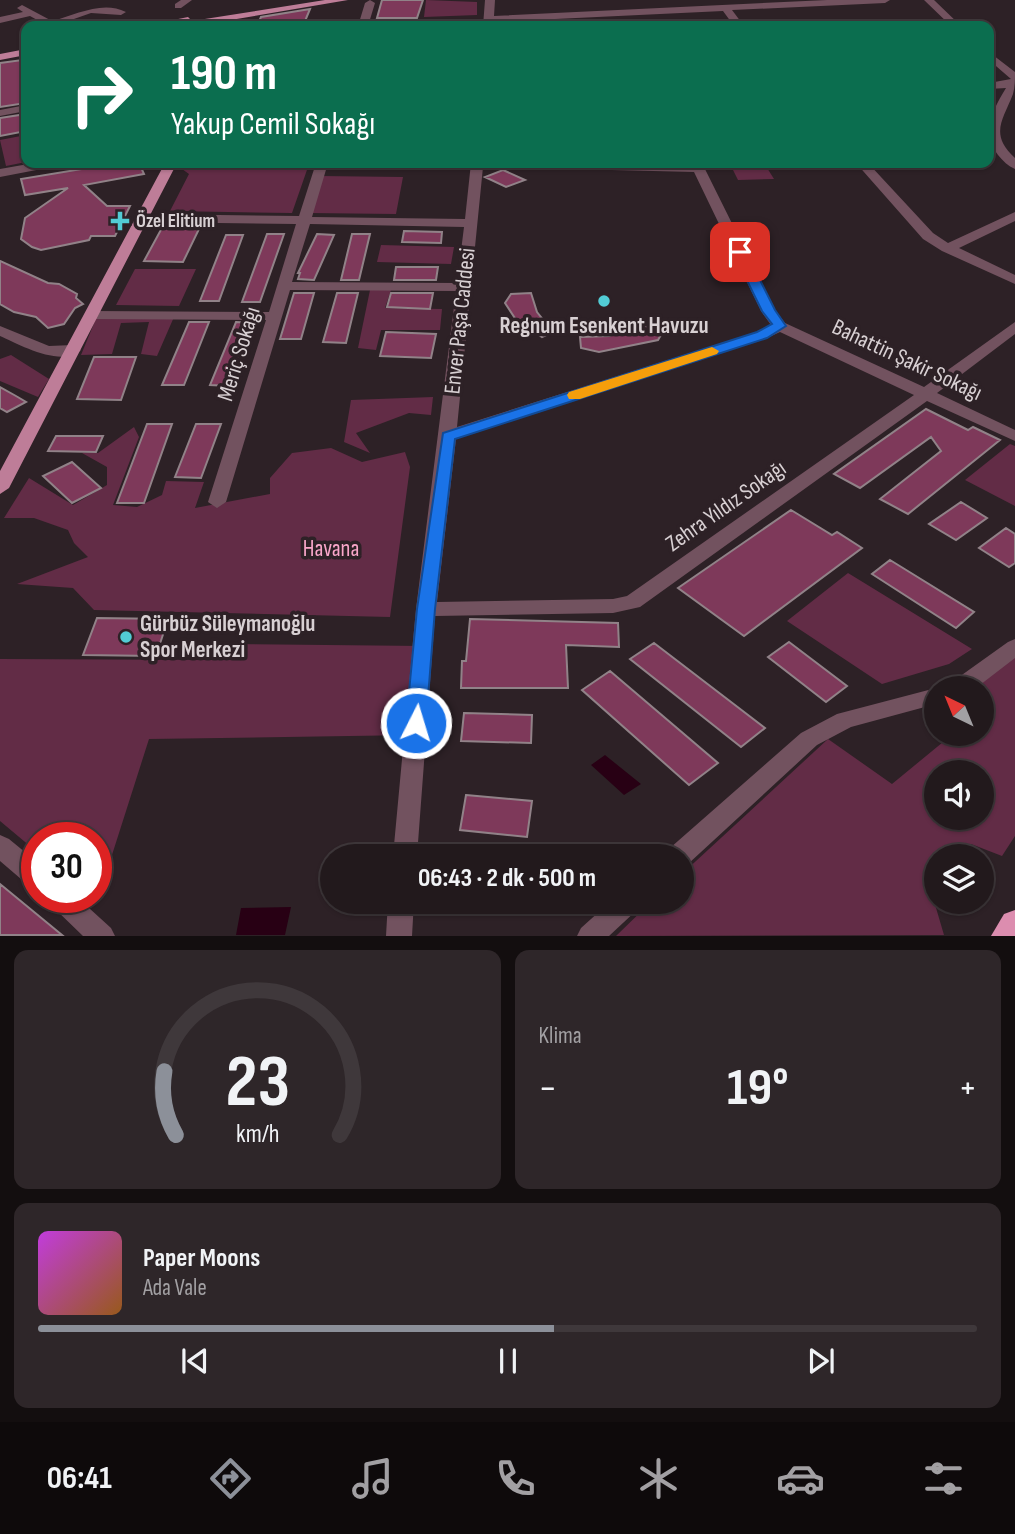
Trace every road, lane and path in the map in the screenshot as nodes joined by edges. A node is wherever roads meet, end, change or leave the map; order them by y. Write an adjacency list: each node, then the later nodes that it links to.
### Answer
1 (312, 0): 9 (main road)
2 (343, 0): 13 (main road)
3 (491, 0): 21 (street)
4 (885, 0): 7 (street)
5 (929, 0): 24 (street)
6 (370, 3): 20 (street)
7 (725, 7): 22 (street); 23 (street)
8 (22, 8): 12 (street)
9 (263, 8): 10 (main road); 13 (main road)
10 (237, 11): 13 (main road); 17 (main road)
11 (121, 12): 16 (street)
12 (32, 13): 14 (street); 15 (street)
13 (253, 14): 18 (main road); 19 (main road)
14 (0, 20)
15 (46, 21)
16 (64, 21)
17 (178, 21)
18 (209, 21)
19 (248, 21)
20 (364, 21)
21 (488, 21)
22 (504, 21)
23 (735, 21)
24 (951, 21)
25 (21, 51): 26 (main road)
26 (0, 55)
27 (994, 60): 28 (street)
28 (1015, 81): 29 (street); 32 (street)
29 (994, 85)
30 (21, 109): 31 (street)
31 (0, 113)
32 (994, 124)
33 (994, 139): 34 (street)
34 (1015, 165)
35 (26, 168): 41 (street)
36 (168, 168): 43 (main road)
37 (319, 168): 44 (street, Meriç Sokağı)
38 (476, 168): 45 (street, Enver Paşa Caddesi)
39 (698, 168): 52 (street)
40 (867, 168): 46 (street)
41 (0, 173)
42 (1015, 216): 46 (street)
43 (142, 218): 44 (street); 50 (main road)
44 (303, 220): 45 (street); 48 (street, Meriç Sokağı)
45 (471, 223): 49 (street, Enver Paşa Caddesi)
46 (947, 248): 47 (street)
47 (1015, 279)
48 (284, 286): 49 (street); 51 (street, Meriç Sokağı)
49 (464, 287): 57 (street, Enver Paşa Caddesi)
50 (92, 315): 51 (street); 55 (main road)
51 (274, 316): 60 (street, Meriç Sokağı)
52 (780, 326): 56 (street, Bahattin Şakir Sokağı); 57 (street)
53 (1015, 327): 56 (street, Zehra Yıldız Sokağı)
54 (0, 331): 55 (street)
55 (73, 351): 59 (main road)
56 (926, 394): 58 (street, Bahattin Şakir Sokağı); 61 (street, Zehra Yıldız Sokağı)
57 (448, 436): 61 (street, Enver Paşa Caddesi)
58 (1015, 436)
59 (0, 488)
60 (217, 502)
61 (426, 609): 65 (street, Enver Paşa Caddesi)
62 (1015, 647): 63 (street)
63 (976, 676)
64 (924, 699): 66 (street)
65 (406, 844)
66 (693, 844)
67 (0, 846): 68 (street)
68 (21, 864)
69 (77, 913): 73 (street)
70 (400, 914): 74 (street)
71 (615, 914): 75 (street)
72 (1015, 924): 76 (highway)
73 (102, 936)
74 (399, 936)
75 (590, 936)
76 (1006, 936)

